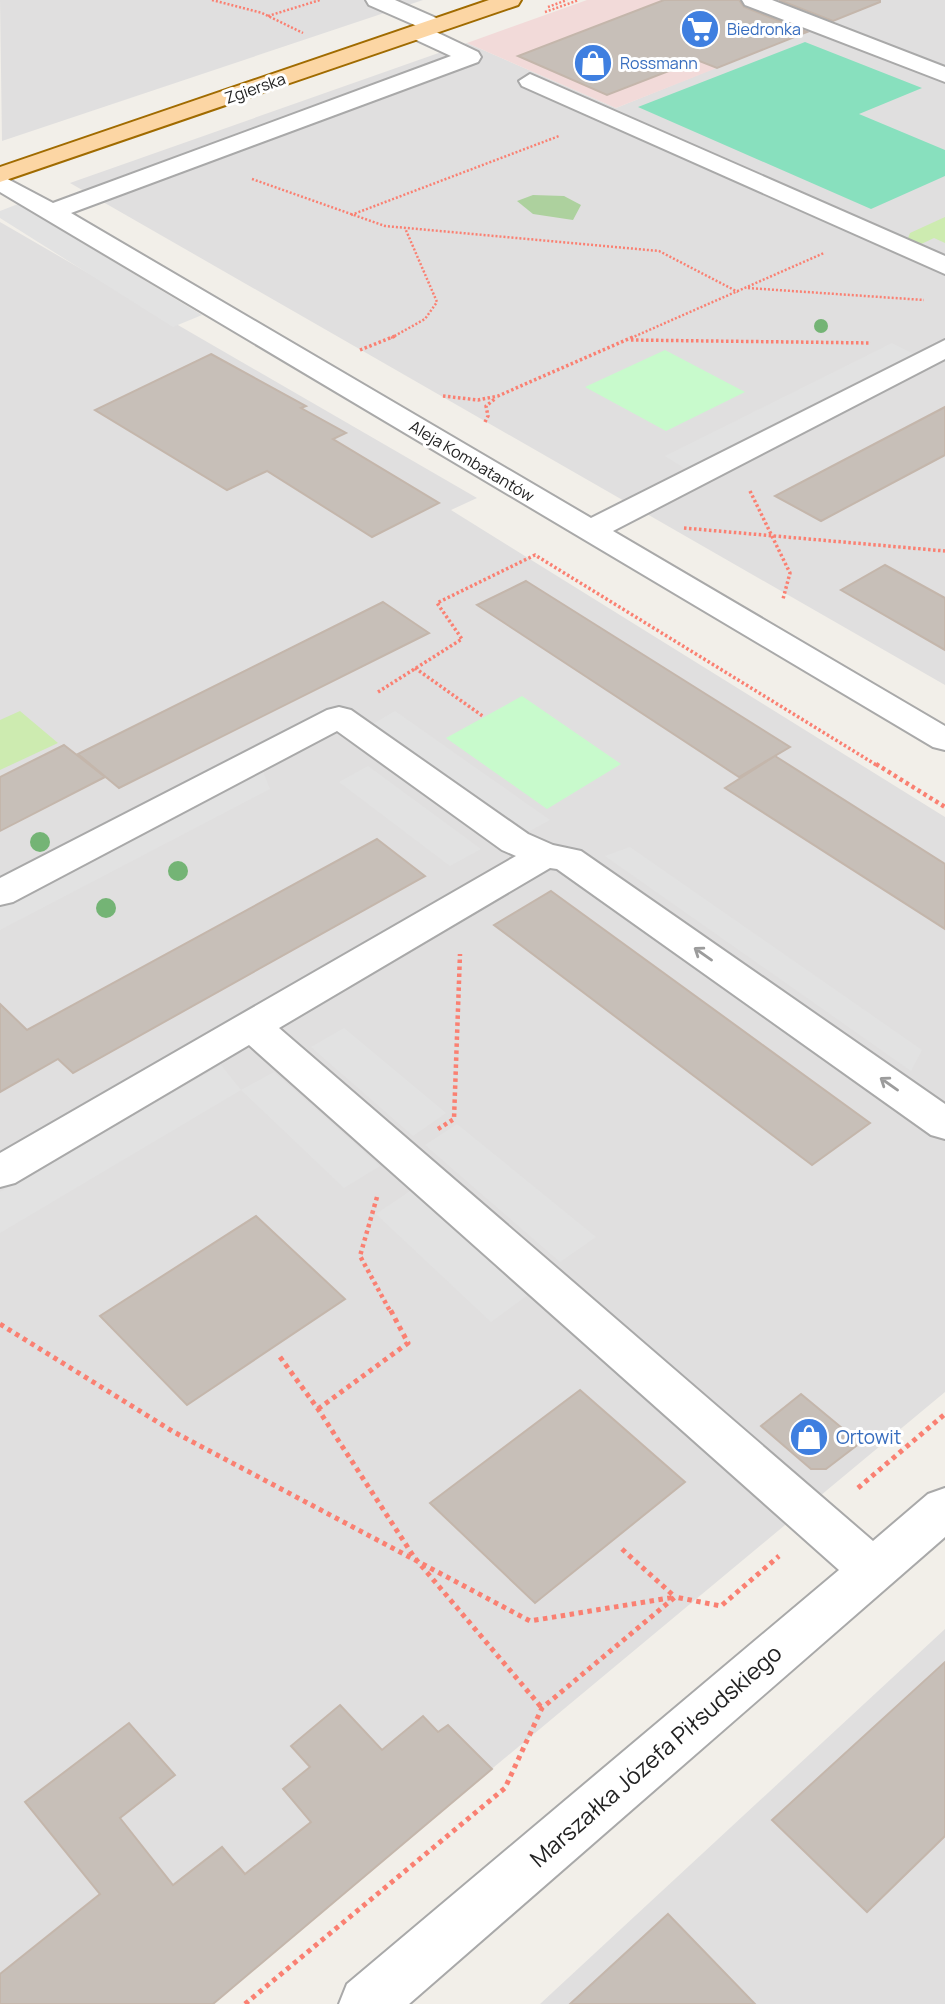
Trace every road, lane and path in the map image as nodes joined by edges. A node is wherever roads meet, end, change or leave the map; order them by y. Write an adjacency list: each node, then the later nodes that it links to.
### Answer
1 (212, 0): 6 (path)
2 (320, 0): 6 (path)
3 (377, 0): 7 (street)
4 (510, 0): 7 (main road, Zgierska)
5 (753, 0): 9 (street)
6 (268, 16): 8 (path)
7 (426, 29): 12 (main road, Zgierska); 15 (street)
8 (306, 34)
9 (945, 75)
10 (530, 81): 11 (street)
11 (608, 117): 16 (path); 18 (street)
12 (0, 175)
13 (244, 176): 16 (path)
14 (0, 182): 15 (street, Aleja Kombatantów)
15 (51, 212): 32 (street, Aleja Kombatantów)
16 (351, 215): 17 (path)
17 (405, 228): 21 (path); 26 (path)
18 (869, 232): 19 (street); 20 (path)
19 (945, 266)
20 (747, 288): 21 (path); 22 (path)
21 (738, 292): 23 (path)
22 (926, 300)
23 (629, 340): 24 (path); 27 (path)
24 (876, 343)
25 (945, 348): 32 (street)
26 (351, 354)
27 (498, 396): 28 (path); 29 (path)
28 (438, 397)
29 (483, 424)
30 (744, 480): 33 (path)
31 (682, 528): 33 (path)
32 (590, 531): 39 (street, Aleja Kombatantów)
33 (771, 534): 34 (path); 35 (path)
34 (945, 551)
35 (782, 603)
36 (415, 668): 37 (path); 38 (path); 40 (path)
37 (339, 717): 41 (street); 42 (street)
38 (484, 717)
39 (945, 740)
40 (945, 807)
41 (545, 855): 43 (street); 45 (street, one-way to 41)
42 (0, 893)
43 (462, 902): 44 (street); 46 (path)
44 (251, 1026): 46 (street); 47 (street)
45 (945, 1124)
46 (397, 1153): 50 (path); 53 (street)
47 (0, 1172)
48 (0, 1324): 55 (path)
49 (280, 1357): 50 (path)
50 (317, 1409): 55 (path)
51 (945, 1414): 53 (path)
52 (945, 1508): 56 (street, Marszałka Józefa Piłsudskiego)
53 (819, 1521): 56 (street); 57 (path)
54 (622, 1549): 57 (path)
55 (414, 1557): 57 (path); 58 (path)
56 (874, 1571): 60 (street, Marszałka Józefa Piłsudskiego)
57 (675, 1597): 58 (path)
58 (542, 1708): 59 (path)
59 (245, 2004)
60 (367, 2004)

